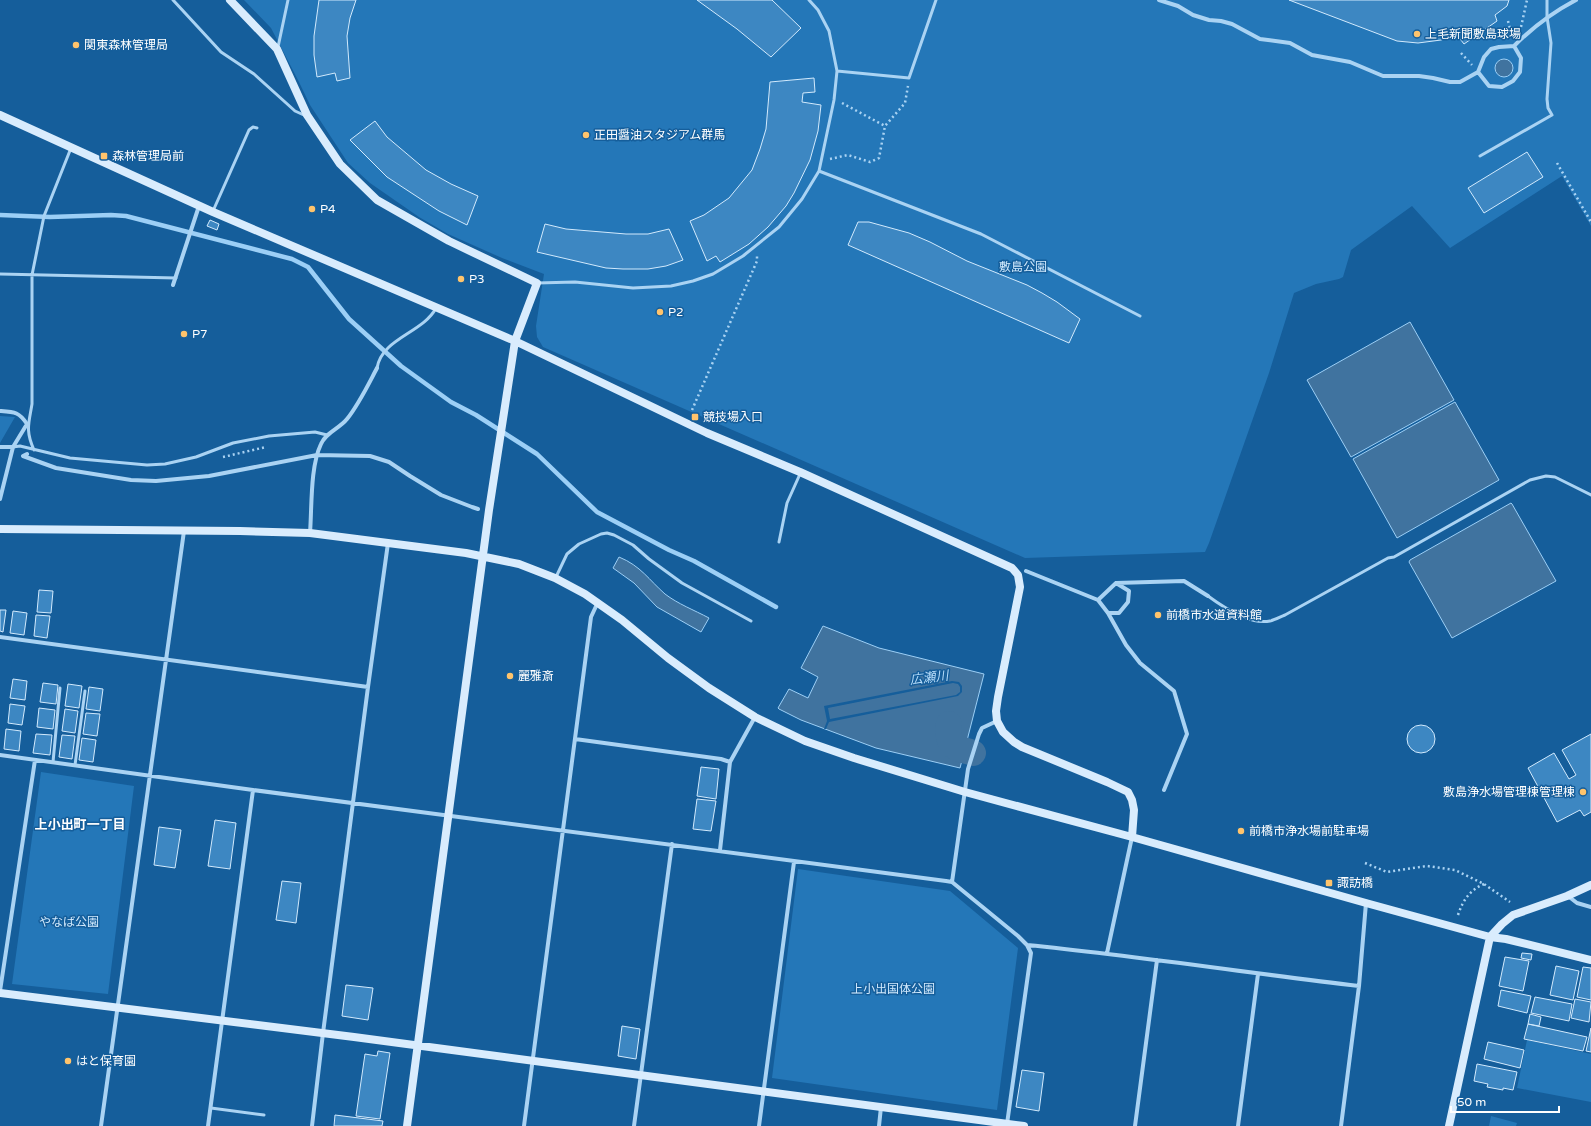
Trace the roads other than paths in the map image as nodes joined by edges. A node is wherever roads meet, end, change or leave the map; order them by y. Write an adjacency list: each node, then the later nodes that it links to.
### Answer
1 (173, 0): 15 (lane)
2 (230, 0): 11 (street)
3 (288, 0): 11 (lane)
4 (809, 0): 12 (lane)
5 (936, 0): 12 (lane)
6 (1159, 0): 13 (street)
7 (1547, 0): 9 (lane)
8 (1576, 0): 9 (street)
9 (1547, 17): 10 (street); 18 (lane)
10 (1514, 46): 13 (street); 13 (street)
11 (277, 49): 15 (street)
12 (837, 71): 19 (lane)
13 (1478, 72)
14 (0, 115): 17 (street)
15 (307, 115): 25 (street)
16 (257, 128): 21 (lane)
17 (72, 147): 20 (street); 23 (lane)
18 (1480, 156)
19 (819, 171): 25 (lane); 28 (lane)
20 (198, 206): 21 (street); 24 (street)
21 (212, 212): 27 (street)
22 (0, 274): 23 (lane)
23 (32, 275): 24 (lane); 32 (lane)
24 (176, 278): 26 (street)
25 (537, 283): 29 (street)
26 (173, 286)
27 (436, 307): 29 (street); 30 (lane)
28 (1140, 316)
29 (514, 341): 39 (street); 48 (street)
30 (377, 368): 33 (street)
31 (0, 411): 32 (street)
32 (27, 424): 35 (street); 36 (lane)
33 (327, 435): 36 (lane); 38 (street)
34 (0, 447): 35 (street)
35 (13, 447): 36 (lane); 41 (street)
36 (34, 450)
37 (27, 454): 38 (street)
38 (317, 454): 42 (street); 45 (street)
39 (800, 472): 46 (lane); 63 (street)
40 (1591, 495): 52 (lane)
41 (0, 499)
42 (478, 509)
43 (0, 529): 44 (street)
44 (184, 531): 45 (street); 58 (street)
45 (310, 533): 47 (street)
46 (779, 542)
47 (388, 543): 48 (street); 59 (street)
48 (484, 556): 50 (street); 75 (street)
49 (1026, 571): 53 (street)
50 (555, 578): 54 (street); 56 (lane)
51 (1116, 583): 52 (street); 53 (street); 55 (street)
52 (1208, 596)
53 (1098, 600): 55 (street)
54 (598, 602): 62 (street); 64 (street)
55 (1108, 613): 72 (street)
56 (751, 621)
57 (0, 636): 58 (street)
58 (166, 660): 59 (street); 70 (street)
59 (368, 687): 74 (street)
60 (60, 688): 67 (lane)
61 (85, 691): 69 (lane)
62 (755, 717): 68 (street); 73 (street)
63 (997, 721): 73 (street); 77 (street)
64 (575, 739): 68 (street); 76 (street)
65 (0, 755): 66 (street)
66 (35, 760): 67 (street); 93 (street)
67 (52, 762): 69 (street)
68 (730, 762): 79 (street)
69 (75, 766): 70 (street)
70 (150, 776): 71 (street); 94 (street)
71 (253, 790): 74 (street); 95 (street)
72 (1164, 790)
73 (965, 792): 77 (street); 81 (street)
74 (353, 802): 75 (street); 96 (street)
75 (448, 814): 76 (street); 97 (street)
76 (563, 830): 78 (street); 98 (street)
77 (1132, 837): 84 (street); 88 (street)
78 (672, 844): 79 (street); 99 (street)
79 (720, 850): 80 (street)
80 (794, 862): 81 (street); 100 (street)
81 (952, 882): 87 (street)
82 (1591, 885): 83 (street)
83 (1567, 896): 85 (street); 86 (street)
84 (1366, 903): 86 (street); 92 (street)
85 (1591, 907)
86 (1490, 937): 90 (street); 117 (street)
87 (1027, 945): 88 (street); 104 (street)
88 (1107, 953): 89 (street)
89 (1157, 960): 91 (street); 114 (street)
90 (1591, 960)
91 (1258, 974): 92 (street); 115 (street)
92 (1359, 986): 116 (street)
93 (0, 992): 94 (street)
94 (116, 1007): 95 (street); 105 (street)
95 (223, 1020): 96 (street); 102 (street)
96 (323, 1033): 97 (street); 107 (street)
97 (417, 1046): 98 (street); 108 (street)
98 (533, 1060): 99 (street); 109 (street)
99 (641, 1075): 100 (street); 110 (street)
100 (764, 1091): 101 (street); 111 (street)
101 (881, 1106): 104 (street); 112 (street)
102 (211, 1108): 103 (lane); 106 (street)
103 (264, 1114)
104 (1007, 1125): 113 (street)
105 (101, 1126)
106 (208, 1126)
107 (312, 1126)
108 (407, 1126)
109 (524, 1126)
110 (634, 1126)
111 (759, 1126)
112 (879, 1126)
113 (1024, 1126)
114 (1135, 1126)
115 (1238, 1126)
116 (1341, 1126)
117 (1449, 1126)

